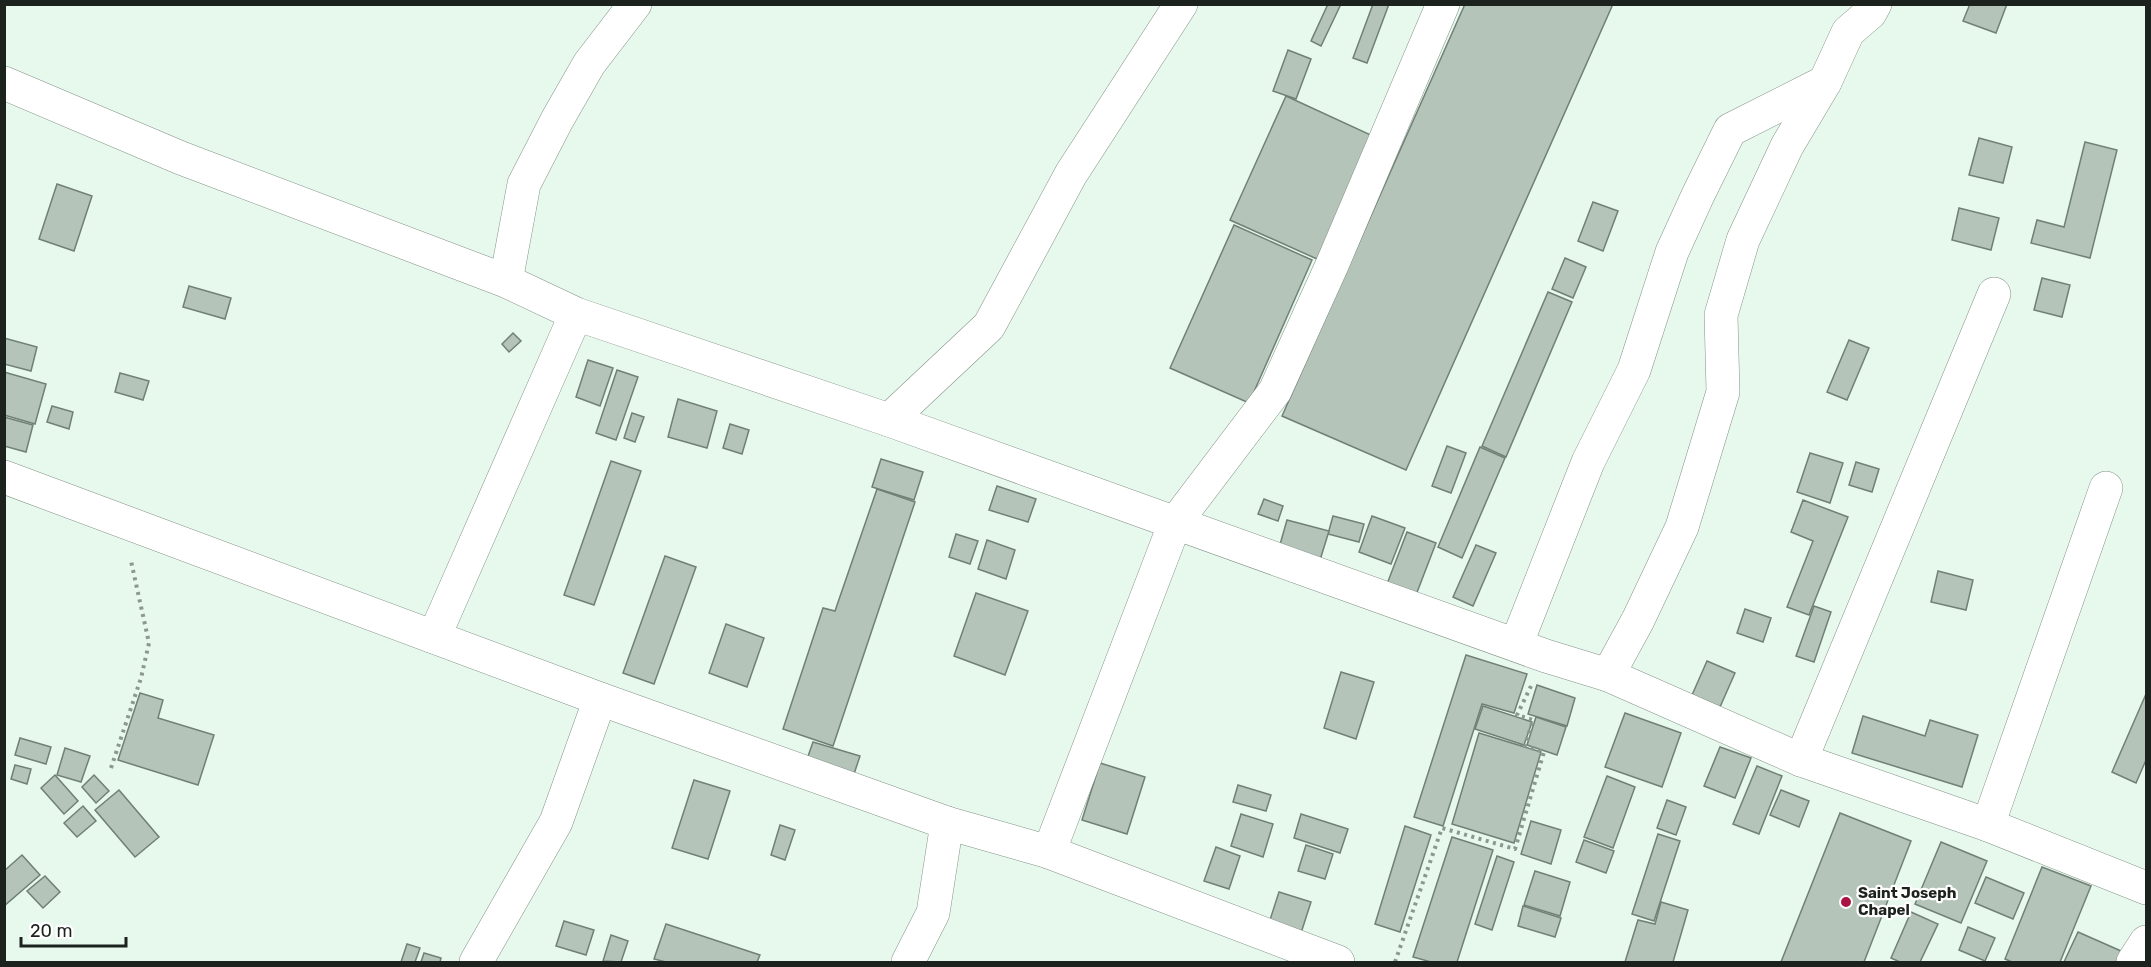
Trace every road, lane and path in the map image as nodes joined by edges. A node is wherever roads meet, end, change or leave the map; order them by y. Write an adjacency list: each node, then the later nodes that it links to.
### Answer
1 (635, 4): 7 (street)
2 (1181, 4): 10 (street)
3 (1443, 4): 14 (street)
4 (1875, 4): 5 (street)
5 (1825, 82): 16 (street); 17 (street)
6 (4, 83): 7 (street)
7 (506, 281): 9 (street)
8 (1994, 294): 19 (street)
9 (576, 314): 10 (street); 15 (street)
10 (889, 420): 14 (street)
11 (4, 477): 13 (street)
12 (2106, 488): 22 (street)
13 (123, 523): 15 (street); 20 (path)
14 (1175, 523): 16 (street); 23 (street)
15 (434, 638): 18 (street)
16 (1531, 651): 17 (street); 29 (path)
17 (1608, 675): 19 (street)
18 (600, 699): 21 (street); 26 (street)
19 (1801, 760): 22 (street)
20 (111, 768)
21 (947, 823): 23 (street); 27 (street)
22 (1988, 825): 24 (street)
23 (1049, 852): 28 (street)
24 (2146, 888)
25 (2146, 942): 30 (street)
26 (476, 963)
27 (908, 963)
28 (1338, 963)
29 (1395, 963)
30 (2133, 963)

